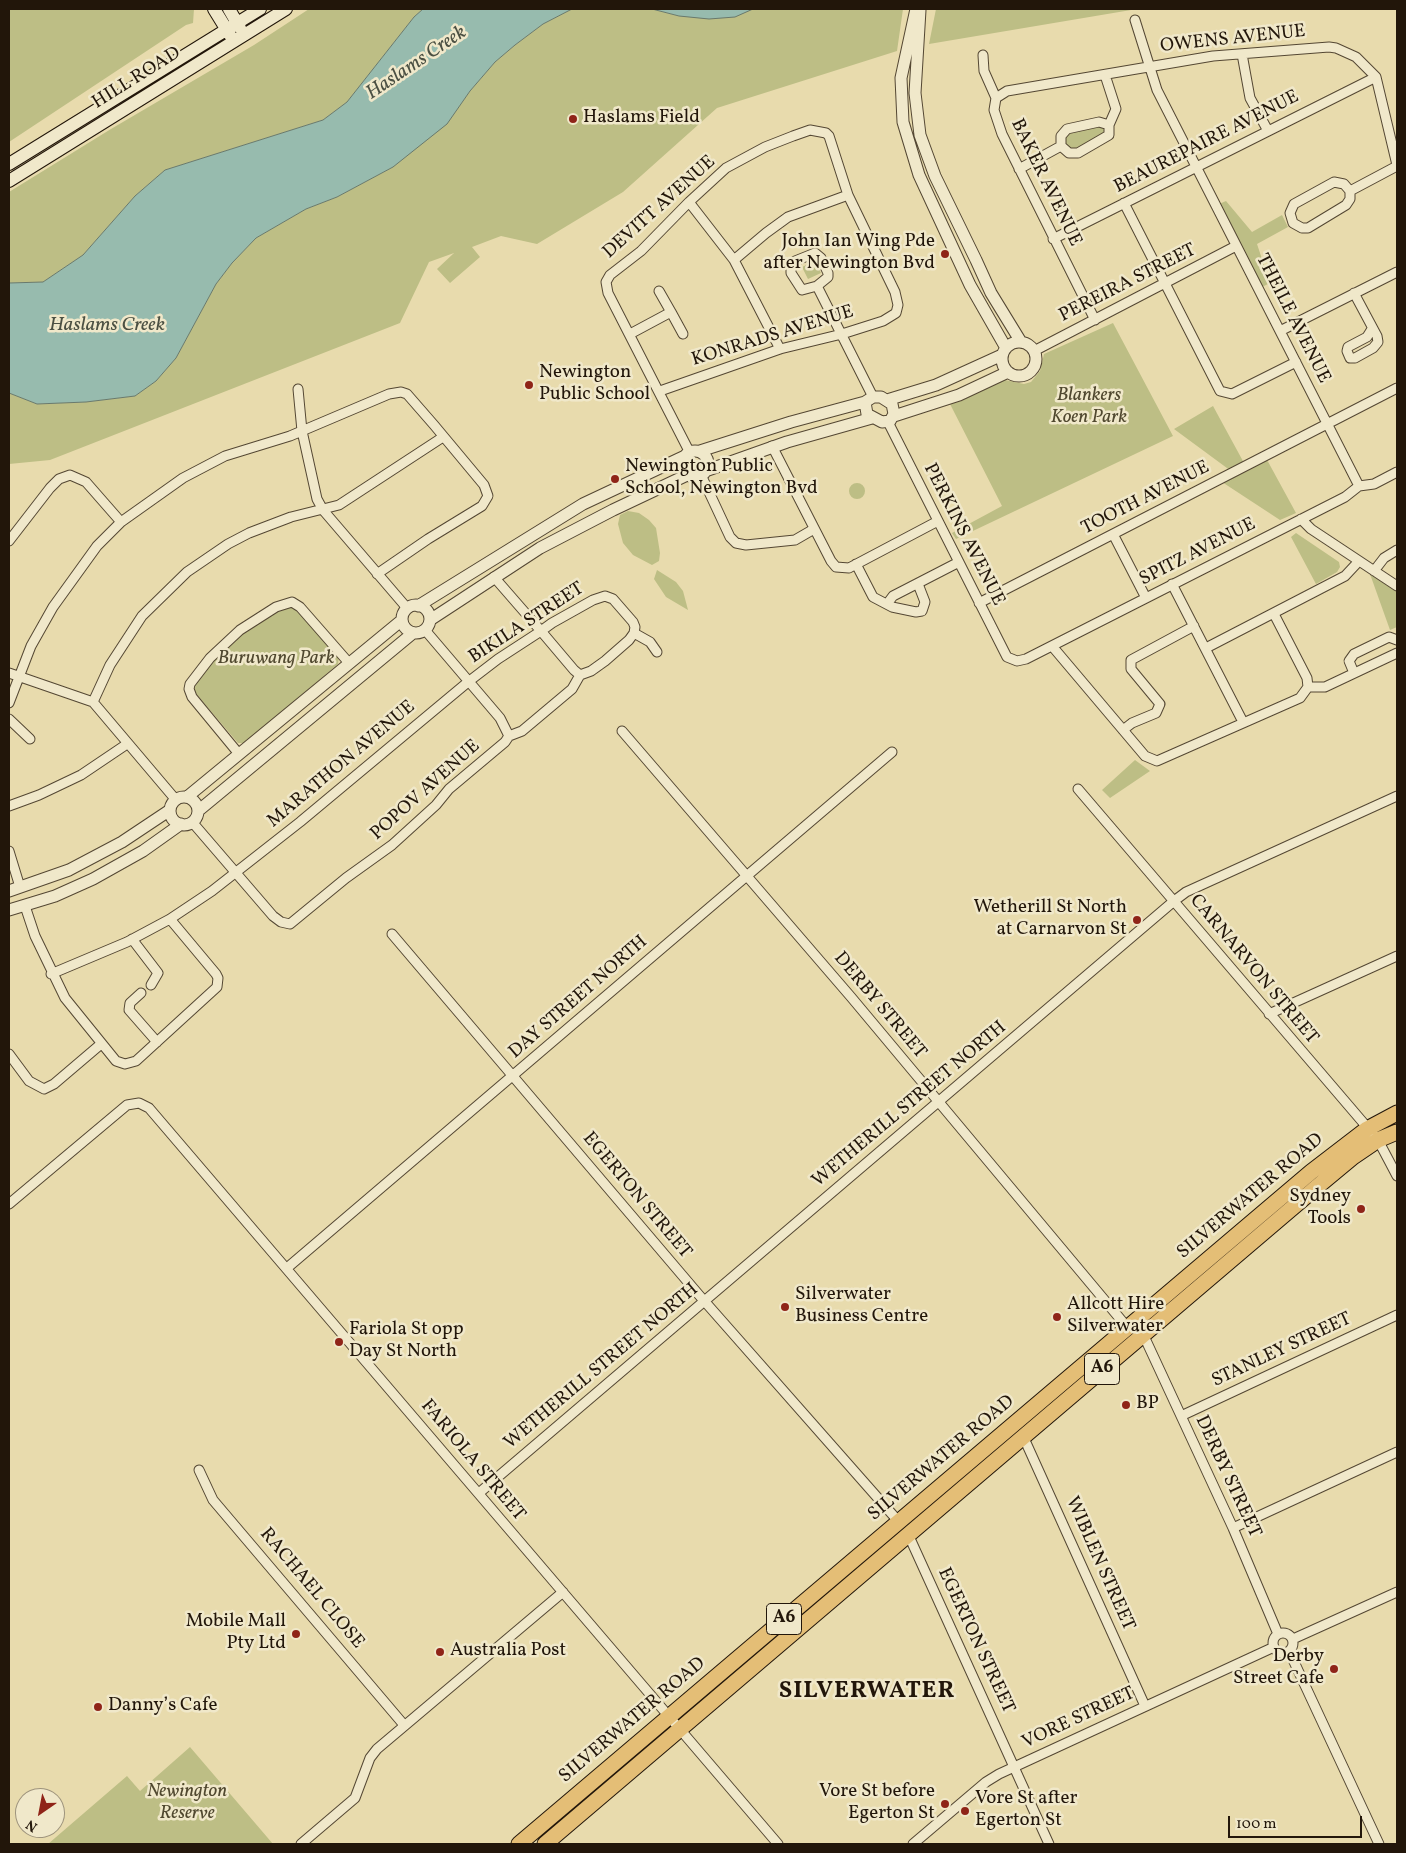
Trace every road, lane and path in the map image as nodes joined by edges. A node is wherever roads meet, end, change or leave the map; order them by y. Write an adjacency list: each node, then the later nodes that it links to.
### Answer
1 (214, 9): 8 (main road)
2 (228, 9): 8 (main road)
3 (260, 9): 8 (main road, HILL ROAD)
4 (286, 9): 9 (main road, HILL ROAD)
5 (916, 9): 46 (street)
6 (920, 9): 43 (street)
7 (1134, 20): 12 (street, THEILE AVENUE)
8 (231, 26): 9 (main road); 19 (main road, HILL ROAD)
9 (239, 38): 23 (main road, HILL ROAD)
10 (1242, 54): 12 (street, OWENS AVENUE); 14 (street, OWENS AVENUE); 17 (street)
11 (983, 55): 15 (street, BAKER AVENUE)
12 (1149, 66): 13 (street, OWENS AVENUE); 21 (street, THEILE AVENUE)
13 (1105, 75): 15 (street, OWENS AVENUE); 16 (street)
14 (1376, 77): 17 (street, BEAUREPAIRE AVENUE); 20 (street)
15 (996, 98): 22 (street, BAKER AVENUE)
16 (1109, 125): 18 (street); 18 (street)
17 (1267, 129): 21 (street, BEAUREPAIRE AVENUE)
18 (1061, 146): 22 (street)
19 (9, 164)
20 (1397, 165): 24 (street)
21 (1196, 167): 27 (street, BEAUREPAIRE AVENUE); 29 (street, THEILE AVENUE)
22 (1019, 169): 28 (street, BAKER AVENUE)
23 (9, 181)
24 (1350, 191): 24 (street)
25 (848, 196): 26 (street, DEVITT AVENUE); 30 (street); 42 (street, KONRADS AVENUE)
26 (688, 202): 30 (street); 40 (street, DEVITT AVENUE)
27 (1124, 203): 28 (street, BEAUREPAIRE AVENUE); 32 (street)
28 (1053, 239): 37 (street, BAKER AVENUE)
29 (1236, 246): 32 (street, PEREIRA STREET); 39 (street, THEILE AVENUE)
30 (734, 260): 44 (street)
31 (1397, 272): 35 (street)
32 (1165, 284): 37 (street, PEREIRA STREET); 47 (street)
33 (817, 286): 33 (street); 42 (street)
34 (659, 292): 36 (street)
35 (1354, 293): 38 (street); 39 (street)
36 (671, 312): 40 (street); 41 (street)
37 (1095, 320): 45 (street, PEREIRA STREET)
38 (1372, 329)
39 (1280, 331): 47 (street, THEILE AVENUE)
40 (630, 334): 51 (street)
41 (683, 334)
42 (842, 334): 44 (street, KONRADS AVENUE); 52 (street)
43 (1021, 342): 45 (street); 46 (street)
44 (780, 349): 51 (street, KONRADS AVENUE)
45 (1034, 351): 48 (street)
46 (1004, 352): 48 (street); 53 (street)
47 (1296, 362): 56 (street, THEILE AVENUE)
48 (1008, 372): 55 (street)
49 (1397, 388): 56 (street, TOOTH AVENUE)
50 (298, 389): 57 (street)
51 (660, 391): 60 (street)
52 (869, 400): 53 (street); 54 (street); 60 (street)
53 (887, 400): 55 (street)
54 (872, 418): 55 (street); 59 (street)
55 (891, 419): 67 (street, PERKINS AVENUE)
56 (1327, 425): 64 (street, THEILE AVENUE); 70 (street, TOOTH AVENUE)
57 (302, 431): 58 (street); 65 (street); 68 (street)
58 (443, 437): 65 (street); 77 (street)
59 (772, 446): 62 (street); 69 (street)
60 (691, 453): 62 (street); 63 (street); 85 (street)
61 (1397, 472): 64 (street, SPITZ AVENUE)
62 (705, 474): 63 (street); 69 (street)
63 (687, 475): 78 (street)
64 (1358, 486): 66 (street, SPITZ AVENUE)
65 (323, 510): 77 (street); 108 (street)
66 (1301, 519): 73 (street); 80 (street, SPITZ AVENUE)
67 (938, 521): 74 (street, PERKINS AVENUE); 75 (street)
68 (121, 522): 71 (street); 105 (street)
69 (814, 529): 75 (street)
70 (1113, 534): 82 (street); 83 (street, TOOTH AVENUE)
71 (9, 541)
72 (1397, 550): 76 (street)
73 (1359, 561): 76 (street); 86 (street)
74 (959, 562): 79 (street); 83 (street, PERKINS AVENUE)
75 (856, 564): 84 (street)
76 (1374, 571): 81 (street)
77 (377, 574): 85 (street)
78 (494, 577): 88 (street); 90 (street)
79 (918, 584): 84 (street); 84 (street)
80 (1172, 584): 82 (street, SPITZ AVENUE); 89 (street)
81 (1397, 586)
82 (1146, 598): 95 (street, SPITZ AVENUE)
83 (979, 603): 100 (street, PERKINS AVENUE)
84 (887, 604)
85 (413, 607): 87 (street); 88 (street)
86 (1274, 614): 96 (street); 107 (street)
87 (402, 620): 91 (street); 101 (street)
88 (428, 625): 91 (street); 106 (street)
89 (1194, 626): 96 (street); 112 (street)
90 (541, 631): 92 (street, BIKILA STREET); 104 (street); 106 (street, BIKILA STREET)
91 (413, 633): 123 (street)
92 (634, 633): 97 (street); 104 (street)
93 (1397, 640): 94 (street)
94 (1377, 643): 99 (street); 103 (street)
95 (1052, 646): 100 (street, SPITZ AVENUE); 112 (street)
96 (1206, 648): 111 (street)
97 (656, 652)
98 (1397, 653): 99 (street)
99 (1385, 659): 103 (street)
100 (1013, 661)
101 (349, 663): 118 (street); 118 (street)
102 (9, 673): 105 (street)
103 (1354, 673): 107 (street)
104 (582, 675): 114 (street, POPOV AVENUE)
105 (19, 676): 108 (street); 109 (street)
106 (468, 682): 114 (street); 127 (street, MARATHON AVENUE)
107 (1308, 687): 111 (street)
108 (93, 702): 116 (street)
109 (9, 703)
110 (9, 718): 115 (street)
111 (1243, 722): 112 (street)
112 (1123, 730)
113 (622, 731): 128 (street, DERBY STREET)
114 (509, 736): 127 (street, POPOV AVENUE)
115 (30, 739)
116 (127, 744): 121 (street); 122 (street)
117 (892, 752): 128 (street, DAY STREET NORTH)
118 (239, 754): 121 (street)
119 (1078, 789): 131 (street, CARNARVON STREET)
120 (1397, 796): 131 (street, WETHERILL STREET NORTH)
121 (178, 802): 123 (street); 125 (street); 129 (street)
122 (9, 806)
123 (198, 811): 124 (street)
124 (193, 823): 125 (street); 127 (street)
125 (181, 824): 132 (street)
126 (9, 851): 129 (street)
127 (236, 873): 134 (street, MARATHON AVENUE)
128 (746, 876): 145 (street, DAY STREET NORTH); 146 (street, DERBY STREET)
129 (20, 887): 130 (street)
130 (9, 891)
131 (1174, 900): 141 (street, CARNARVON STREET); 146 (street, WETHERILL STREET NORTH)
132 (25, 906): 133 (street); 138 (street)
133 (9, 910)
134 (170, 919): 136 (street, MARATHON AVENUE); 142 (street)
135 (392, 934): 145 (street, EGERTON STREET)
136 (132, 939): 138 (street, MARATHON AVENUE); 139 (street)
137 (1397, 956): 141 (street)
138 (51, 974): 143 (street)
139 (151, 984)
140 (141, 993): 142 (street)
141 (1270, 1014): 148 (street, CARNARVON STREET)
142 (157, 1042): 143 (street)
143 (101, 1044): 144 (street)
144 (9, 1054)
145 (512, 1076): 153 (street, DAY STREET NORTH); 154 (street, EGERTON STREET)
146 (939, 1101): 154 (street, WETHERILL STREET NORTH); 156 (street, DERBY STREET)
147 (1397, 1113): 148 (highway, SILVERWATER ROAD / A6)
148 (1367, 1129): 150 (street, CARNARVON STREET); 156 (highway, SILVERWATER ROAD / A6)
149 (1397, 1132): 150 (highway, SILVERWATER ROAD / A6)
150 (1378, 1140): 151 (street, CARNARVON STREET); 157 (highway, SILVERWATER ROAD / A6)
151 (1397, 1176)
152 (9, 1204): 153 (street, FARIOLA STREET)
153 (287, 1268): 162 (street, FARIOLA STREET)
154 (704, 1302): 162 (street, WETHERILL STREET NORTH); 163 (street, EGERTON STREET)
155 (1397, 1315): 158 (street, STANLEY STREET)
156 (1127, 1327): 163 (highway, SILVERWATER ROAD / A6)
157 (1143, 1334): 158 (street, DERBY STREET); 159 (highway, SILVERWATER ROAD / A6)
158 (1181, 1416): 164 (street, DERBY STREET)
159 (1024, 1436): 163 (highway, SILVERWATER ROAD / A6); 171 (street, WIBLEN STREET)
160 (1397, 1452): 164 (street)
161 (199, 1470): 173 (street, RACHAEL CLOSE)
162 (479, 1493): 165 (street, FARIOLA STREET)
163 (903, 1528): 172 (highway, SILVERWATER ROAD / A6); 174 (highway, SILVERWATER ROAD / A6); 175 (street, EGERTON STREET)
164 (1233, 1528): 167 (street, DERBY STREET)
165 (562, 1592): 172 (street, FARIOLA STREET); 173 (street)
166 (1397, 1592): 168 (street)
167 (1278, 1634): 168 (street); 169 (street)
168 (1293, 1639): 170 (street)
169 (1274, 1647): 170 (street); 171 (street, VORE STREET)
170 (1289, 1651): 182 (street)
171 (1146, 1706): 175 (street, VORE STREET)
172 (670, 1717): 174 (street, FARIOLA STREET); 177 (highway, SILVERWATER ROAD / A6)
173 (404, 1725): 176 (street)
174 (680, 1729): 178 (highway, SILVERWATER ROAD / A6); 179 (street, FARIOLA STREET)
175 (1014, 1766): 180 (street, VORE STREET); 181 (street, EGERTON STREET)
176 (301, 1844)
177 (519, 1844)
178 (545, 1844)
179 (778, 1844)
180 (913, 1844)
181 (1049, 1844)
182 (1378, 1844)

